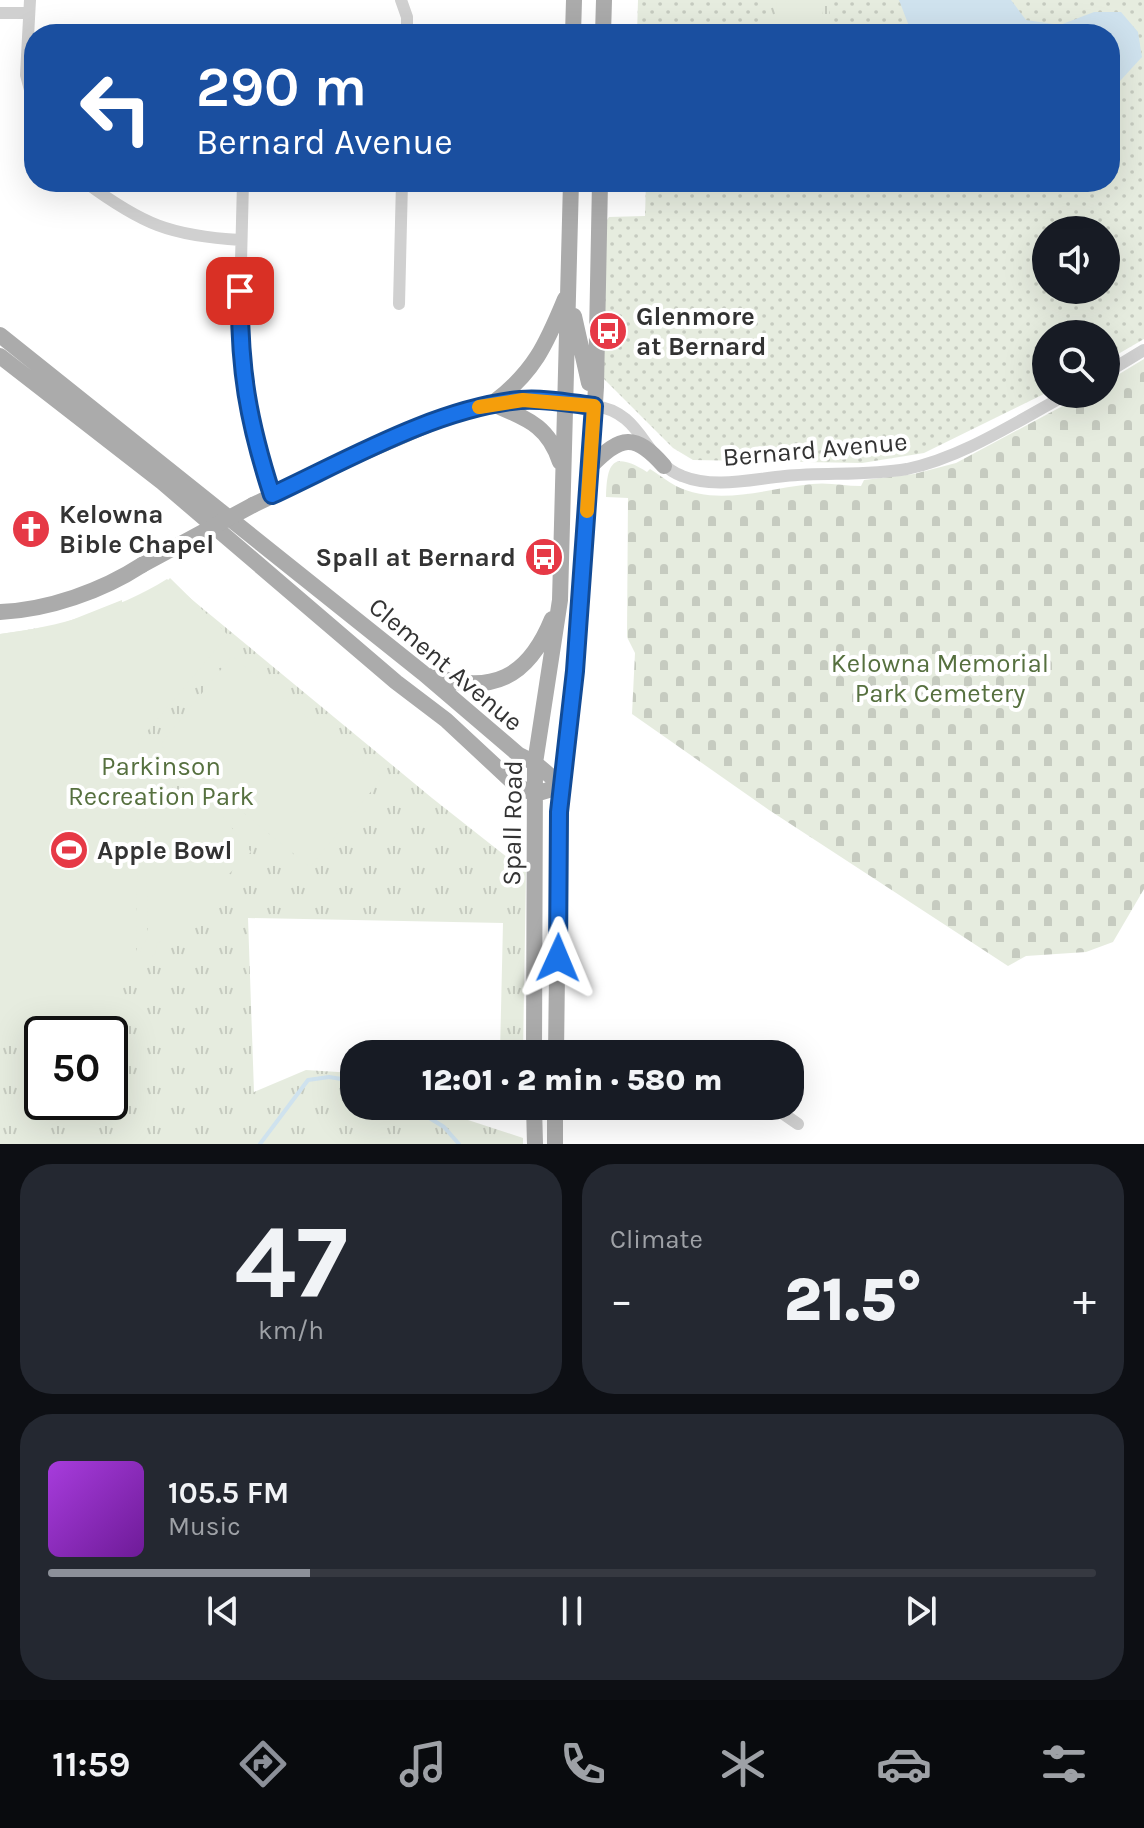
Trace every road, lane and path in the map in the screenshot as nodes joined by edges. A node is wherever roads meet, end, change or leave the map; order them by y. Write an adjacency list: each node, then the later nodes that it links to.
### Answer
1 (401, 0): 6 (street)
2 (574, 0): 7 (main road)
3 (604, 0): 8 (main road)
4 (29, 7): 5 (street)
5 (0, 13)
6 (407, 24)
7 (573, 24)
8 (603, 24)
9 (99, 192): 14 (street)
10 (243, 192): 14 (street)
11 (402, 192): 16 (street)
12 (571, 192): 15 (main road)
13 (600, 192): 23 (main road)
14 (241, 240): 28 (street)
15 (569, 291): 21 (main road, Spall Road); 22 (main road); 23 (main road)
16 (399, 304)
17 (0, 335): 31 (main road, Clement Avenue)
18 (1144, 350): 20 (street)
19 (0, 356): 34 (main road, Clement Avenue)
20 (1120, 365)
21 (566, 403): 22 (main road, Bernard Avenue); 23 (main road, Bernard Avenue); 27 (main road, Spall Road)
22 (492, 404): 27 (main road); 28 (main road, Bernard Avenue)
23 (594, 406): 25 (main road, Spall Road); 26 (street, Bernard Avenue)
24 (1042, 408): 26 (street, Bernard Avenue)
25 (591, 466): 26 (main road); 33 (main road, Spall Road)
26 (664, 466)
27 (564, 474): 29 (main road, Spall Road)
28 (272, 495): 30 (main road, Bernard Avenue, bridge)
29 (560, 600): 31 (main road); 32 (main road, Spall Road)
30 (0, 612)
31 (423, 673): 32 (main road, Clement Avenue)
32 (535, 763): 33 (main road, Clement Avenue); 34 (main road, Spall Road)
33 (562, 786): 34 (main road); 36 (main road, Spall Road)
34 (535, 794): 35 (main road, Spall Road)
35 (534, 1040)
36 (556, 1040)
37 (534, 1120): 41 (main road)
38 (555, 1120): 42 (main road)
39 (792, 1120): 40 (street)
40 (798, 1124)
41 (535, 1144)
42 (555, 1144)

